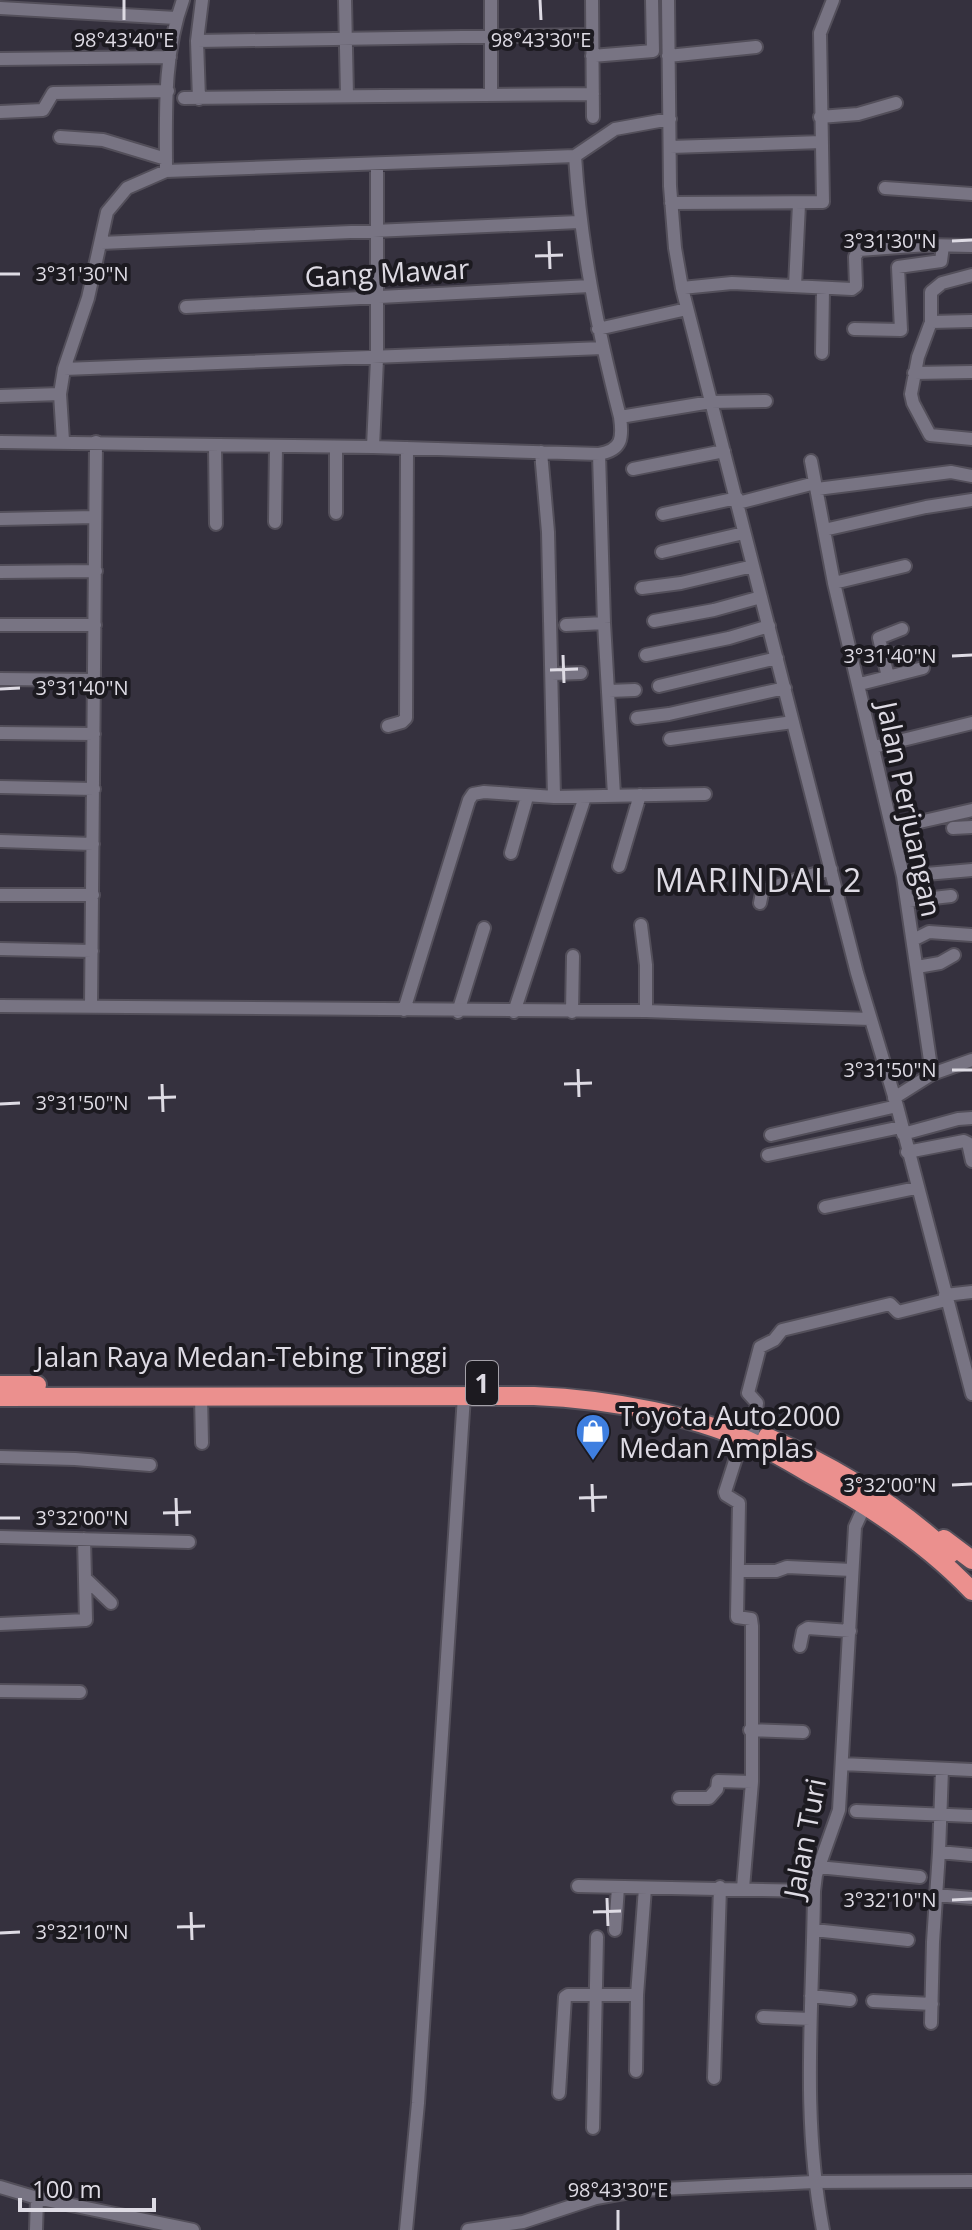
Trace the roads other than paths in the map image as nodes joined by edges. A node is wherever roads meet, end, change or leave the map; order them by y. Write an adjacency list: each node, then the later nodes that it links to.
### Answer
1 (183, 0): 10 (street)
2 (202, 0): 13 (street)
3 (345, 0): 14 (street)
4 (491, 0): 12 (street)
5 (592, 0): 11 (street)
6 (652, 0): 16 (street)
7 (668, 0): 17 (street)
8 (833, 0): 29 (street)
9 (0, 8): 10 (street)
10 (176, 18): 18 (street)
11 (591, 35): 12 (street); 16 (street)
12 (492, 36): 14 (street); 22 (street)
13 (197, 41): 14 (street); 25 (street)
14 (345, 41): 23 (street)
15 (756, 47): 17 (street)
16 (592, 56): 21 (street)
17 (668, 56): 30 (street)
18 (170, 57): 19 (street); 20 (street)
19 (0, 59)
20 (168, 91): 27 (street); 35 (street)
21 (593, 94): 22 (street); 28 (street)
22 (491, 95): 23 (street)
23 (347, 96): 25 (street)
24 (184, 98): 25 (street)
25 (199, 99)
26 (896, 103): 29 (street)
27 (0, 112)
28 (593, 117)
29 (820, 117): 32 (street)
30 (670, 119): 33 (street); 34 (street)
31 (60, 137): 35 (street)
32 (822, 142): 33 (street); 40 (street)
33 (670, 147): 39 (street)
34 (575, 156): 36 (street); 41 (street)
35 (166, 165): 36 (street); 43 (street)
36 (377, 165): 42 (street)
37 (885, 188): 38 (street)
38 (972, 194)
39 (671, 203): 40 (street); 49 (street)
40 (799, 204): 48 (street)
41 (579, 222): 42 (street); 47 (street)
42 (377, 231): 43 (street); 51 (street)
43 (101, 243): 61 (street)
44 (943, 246): 45 (street); 50 (street); 57 (street)
45 (972, 246)
46 (972, 275): 55 (street)
47 (590, 286): 51 (street, Gang Mawar); 56 (street)
48 (795, 286): 49 (street); 50 (street)
49 (682, 288): 53 (street)
50 (823, 289): 59 (street)
51 (378, 296): 52 (street, Gang Mawar); 60 (street)
52 (186, 307)
53 (687, 309): 56 (street); 67 (street)
54 (972, 321): 55 (street)
55 (931, 322): 63 (street)
56 (598, 329): 58 (street)
57 (854, 329)
58 (603, 348): 60 (street); 68 (street)
59 (822, 353)
60 (377, 359): 61 (street); 76 (street)
61 (64, 369): 64 (street)
62 (972, 372): 63 (street)
63 (914, 373): 69 (street)
64 (60, 394): 65 (street); 70 (street)
65 (0, 396)
66 (766, 401): 67 (street)
67 (711, 402): 68 (street); 78 (street)
68 (620, 417): 80 (street)
69 (972, 439)
70 (63, 441): 71 (street); 72 (street)
71 (0, 442)
72 (96, 442): 73 (street); 89 (street)
73 (215, 445): 74 (street); 92 (street)
74 (276, 446): 75 (street); 91 (street)
75 (336, 447): 76 (street); 87 (street)
76 (373, 447): 77 (street)
77 (407, 448): 79 (street); 128 (street)
78 (724, 451): 82 (street); 85 (street)
79 (541, 452): 80 (street); 116 (street)
80 (599, 454): 104 (street)
81 (811, 461): 84 (street, Jalan Perjuangan)
82 (633, 469)
83 (972, 476): 84 (street)
84 (816, 486): 85 (street); 93 (street, Jalan Perjuangan)
85 (737, 500): 88 (street); 94 (street)
86 (972, 500): 93 (street)
87 (336, 513)
88 (663, 514)
89 (95, 517): 90 (street); 98 (street)
90 (0, 519)
91 (275, 522)
92 (216, 524)
93 (824, 530): 100 (street, Jalan Perjuangan)
94 (744, 533): 95 (street); 96 (street)
95 (662, 552)
96 (753, 566): 101 (street); 102 (street)
97 (905, 566): 100 (street)
98 (96, 571): 99 (street); 106 (street)
99 (0, 572)
100 (834, 583): 120 (street, Jalan Perjuangan)
101 (642, 588)
102 (761, 597): 103 (street); 108 (street)
103 (654, 621)
104 (604, 623): 107 (street); 124 (street)
105 (0, 625): 106 (street)
106 (95, 625): 119 (street)
107 (566, 625)
108 (769, 626): 111 (street); 113 (street)
109 (902, 629): 112 (street)
110 (902, 653): 112 (street)
111 (646, 655)
112 (883, 656): 117 (street)
113 (777, 658): 121 (street); 122 (street)
114 (923, 668): 117 (street)
115 (581, 673): 116 (street)
116 (552, 674): 139 (street)
117 (888, 677): 120 (street)
118 (0, 679): 119 (street)
119 (95, 680): 130 (street)
120 (860, 684): 132 (street, Jalan Perjuangan)
121 (659, 686)
122 (785, 688): 125 (street); 126 (street)
123 (635, 690): 124 (street)
124 (609, 691): 136 (street)
125 (637, 718)
126 (793, 722): 131 (street); 149 (street)
127 (972, 723): 132 (street)
128 (388, 726)
129 (0, 733): 130 (street)
130 (94, 734): 134 (street)
131 (670, 739)
132 (874, 747): 143 (street, Jalan Perjuangan)
133 (0, 787): 134 (street)
134 (94, 789): 146 (street)
135 (705, 794): 137 (street)
136 (614, 795): 137 (street); 140 (street)
137 (640, 795): 148 (street)
138 (527, 797): 139 (street); 147 (street); 168 (street)
139 (554, 797): 140 (street)
140 (585, 797): 171 (street)
141 (972, 810): 143 (street)
142 (972, 827): 144 (street)
143 (893, 828): 151 (street, Jalan Perjuangan)
144 (953, 828)
145 (0, 841): 146 (street)
146 (93, 844): 153 (street)
147 (511, 853)
148 (619, 866)
149 (831, 869): 156 (street); 173 (street)
150 (972, 870): 151 (street)
151 (903, 876): 155 (street, Jalan Perjuangan)
152 (0, 895): 153 (street)
153 (93, 895): 162 (street)
154 (951, 896): 155 (street)
155 (907, 901): 160 (street, Jalan Perjuangan)
156 (760, 903)
157 (641, 925): 169 (street)
158 (484, 928): 170 (street)
159 (972, 935): 160 (street)
160 (913, 940): 165 (street, Jalan Perjuangan)
161 (0, 949): 162 (street)
162 (92, 951): 167 (street)
163 (954, 955): 165 (street)
164 (573, 956): 172 (street)
165 (917, 967): 175 (street, Jalan Perjuangan)
166 (0, 1006): 167 (street)
167 (91, 1007): 168 (street)
168 (404, 1010): 170 (street)
169 (646, 1011): 172 (street); 173 (street)
170 (458, 1012): 171 (street)
171 (514, 1012): 172 (street)
172 (572, 1012)
173 (870, 1019): 176 (street)
174 (972, 1060): 175 (street)
175 (932, 1074): 176 (street)
176 (896, 1102): 178 (street); 179 (street)
177 (972, 1118): 178 (street)
178 (902, 1130): 180 (street); 181 (street)
179 (771, 1135)
180 (907, 1152): 182 (street); 183 (street)
181 (768, 1155)
182 (972, 1161)
183 (916, 1188): 184 (street); 186 (street)
184 (825, 1207)
185 (972, 1292): 186 (street)
186 (946, 1297): 188 (street); 192 (street)
187 (0, 1385): 192 (highway, Jalan Raya Medan-Tebing Tinggi / 1)
188 (971, 1389)
189 (201, 1396): 190 (highway, Jalan Raya Medan-Tebing Tinggi / 1); 191 (highway, Jalan Raya Medan-Tebing Tinggi / 1); 193 (street)
190 (464, 1396): 192 (highway, Jalan Raya Medan-Tebing Tinggi / 1); 261 (street)
191 (0, 1397)
192 (748, 1436): 196 (highway, Jalan Raya Medan-Tebing Tinggi / 1); 198 (highway, Jalan Raya Medan-Tebing Tinggi / 1); 204 (street)
193 (202, 1443)
194 (0, 1457): 195 (street)
195 (150, 1465)
196 (865, 1505): 198 (highway, Jalan Raya Medan-Tebing Tinggi / 1); 203 (street, Jalan Turi)
197 (0, 1537): 199 (street)
198 (923, 1537): 201 (highway, 1); 202 (highway); 209 (highway)
199 (84, 1539): 200 (street); 206 (street)
200 (189, 1542)
201 (948, 1559): 205 (highway, 1); 207 (highway, 1)
202 (972, 1560)
203 (852, 1570): 204 (street); 211 (street, Jalan Turi)
204 (739, 1571): 215 (street)
205 (972, 1576)
206 (86, 1579): 208 (street); 210 (street)
207 (972, 1591)
208 (111, 1603)
209 (972, 1605)
210 (0, 1624)
211 (850, 1631): 212 (street); 217 (street, Jalan Turi)
212 (800, 1646)
213 (0, 1691): 214 (street)
214 (80, 1692)
215 (750, 1730): 216 (street); 220 (street)
216 (803, 1732)
217 (842, 1764): 218 (street); 227 (street, Jalan Turi)
218 (942, 1769): 219 (street); 223 (street)
219 (972, 1770)
220 (752, 1782): 221 (street); 233 (street)
221 (679, 1798)
222 (856, 1811): 223 (street)
223 (939, 1815): 224 (street); 225 (street)
224 (972, 1816)
225 (939, 1852): 226 (street); 235 (street)
226 (972, 1855)
227 (818, 1867): 228 (street); 234 (street, Jalan Turi)
228 (920, 1877)
229 (578, 1886): 230 (street)
230 (618, 1887): 232 (street); 237 (street)
231 (720, 1887): 232 (street); 233 (street); 251 (street)
232 (645, 1888): 242 (street)
233 (743, 1888): 234 (street)
234 (814, 1891): 238 (street, Jalan Turi)
235 (935, 1895): 236 (street); 246 (street)
236 (972, 1898)
237 (615, 1930)
238 (814, 1930): 240 (street); 243 (street, Jalan Turi)
239 (597, 1937): 241 (street)
240 (908, 1940)
241 (596, 1994): 242 (street); 252 (street); 253 (street)
242 (637, 1995): 250 (street)
243 (811, 1996): 244 (street); 248 (street, Jalan Turi)
244 (850, 2000)
245 (873, 2001): 246 (street)
246 (932, 2004): 249 (street)
247 (763, 2017): 248 (street)
248 (810, 2019): 255 (street, Jalan Turi)
249 (931, 2023)
250 (636, 2071)
251 (714, 2078)
252 (559, 2093)
253 (593, 2128)
254 (972, 2181): 255 (street)
255 (814, 2182): 258 (street); 263 (street, Jalan Turi)
256 (0, 2187): 257 (street)
257 (37, 2198): 259 (street); 260 (street)
258 (523, 2226): 262 (street)
259 (36, 2230)
260 (193, 2230)
261 (408, 2230)
262 (468, 2230)
263 (823, 2230)

